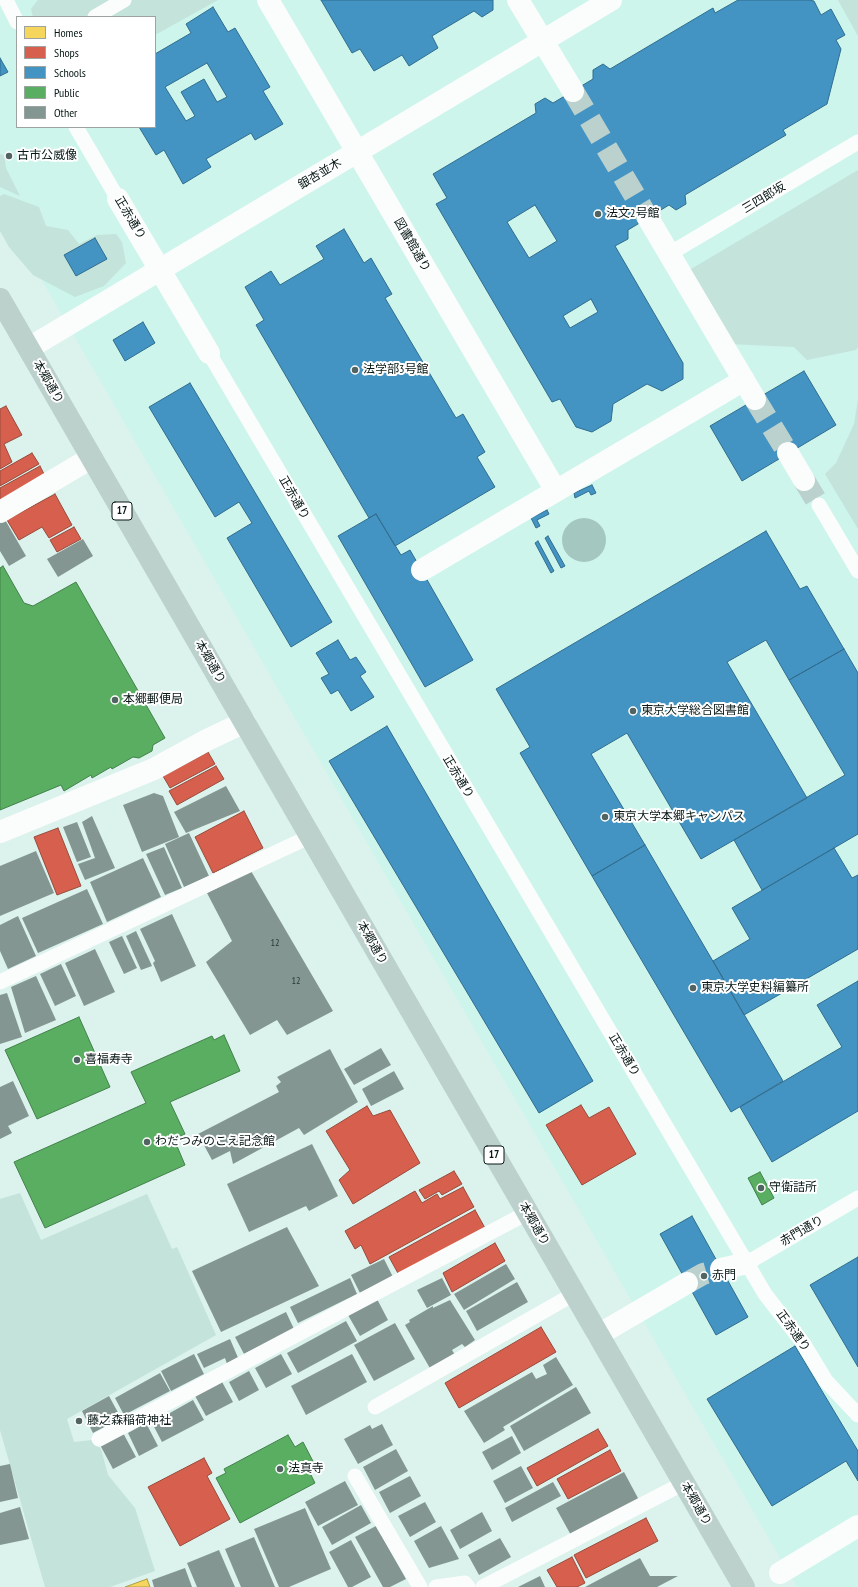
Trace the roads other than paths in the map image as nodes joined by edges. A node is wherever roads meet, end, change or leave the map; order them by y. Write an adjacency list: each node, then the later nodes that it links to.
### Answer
1 (6, 0): 7 (lane)
2 (124, 0): 6 (lane)
3 (268, 0): 12 (street, 図書館通り)
4 (518, 0): 8 (street)
5 (611, 0): 8 (street, 銀杏並木)
6 (97, 16)
7 (16, 20)
8 (543, 41): 9 (street); 12 (street, 銀杏並木)
9 (573, 91)
10 (77, 128): 13 (lane, 正赤通り)
11 (858, 142): 15 (lane, 三四郎坂)
12 (357, 152): 16 (street, 銀杏並木); 25 (street, 図書館通り)
13 (118, 199): 16 (street, 正赤通り)
14 (648, 218): 15 (street)
15 (669, 254): 20 (street)
16 (160, 269): 18 (street, 銀杏並木); 19 (street, 正赤通り)
17 (0, 299): 18 (highway, 本郷通り / 17)
18 (28, 348): 23 (highway, 本郷通り / 17)
19 (209, 353): 36 (lane, 正赤通り)
20 (744, 380): 21 (street); 25 (street)
21 (755, 399)
22 (788, 453): 24 (street)
23 (91, 458): 27 (street); 30 (highway, 本郷通り / 17)
24 (804, 480)
25 (556, 491): 28 (street)
26 (819, 505): 29 (lane)
27 (0, 512)
28 (422, 570)
29 (858, 571)
30 (245, 722): 31 (street); 32 (highway, 本郷通り / 17)
31 (0, 832)
32 (311, 836): 33 (lane); 35 (highway, 本郷通り / 17)
33 (0, 982)
34 (858, 1198): 36 (lane, 赤門通り)
35 (527, 1213): 39 (highway, 本郷通り / 17); 43 (lane)
36 (747, 1263): 37 (street); 42 (lane, 正赤通り)
37 (721, 1270)
38 (688, 1283): 40 (street)
39 (574, 1294): 40 (highway, 本郷通り / 17); 41 (lane)
40 (598, 1334): 45 (highway, 本郷通り / 17)
41 (375, 1408)
42 (858, 1415)
43 (99, 1439)
44 (355, 1476): 48 (lane)
45 (684, 1483): 51 (lane); 52 (highway, 本郷通り / 17)
46 (858, 1526): 47 (street)
47 (780, 1573)
48 (420, 1587)
49 (436, 1587): 50 (lane)
50 (468, 1587)
51 (483, 1587)
52 (744, 1587)

